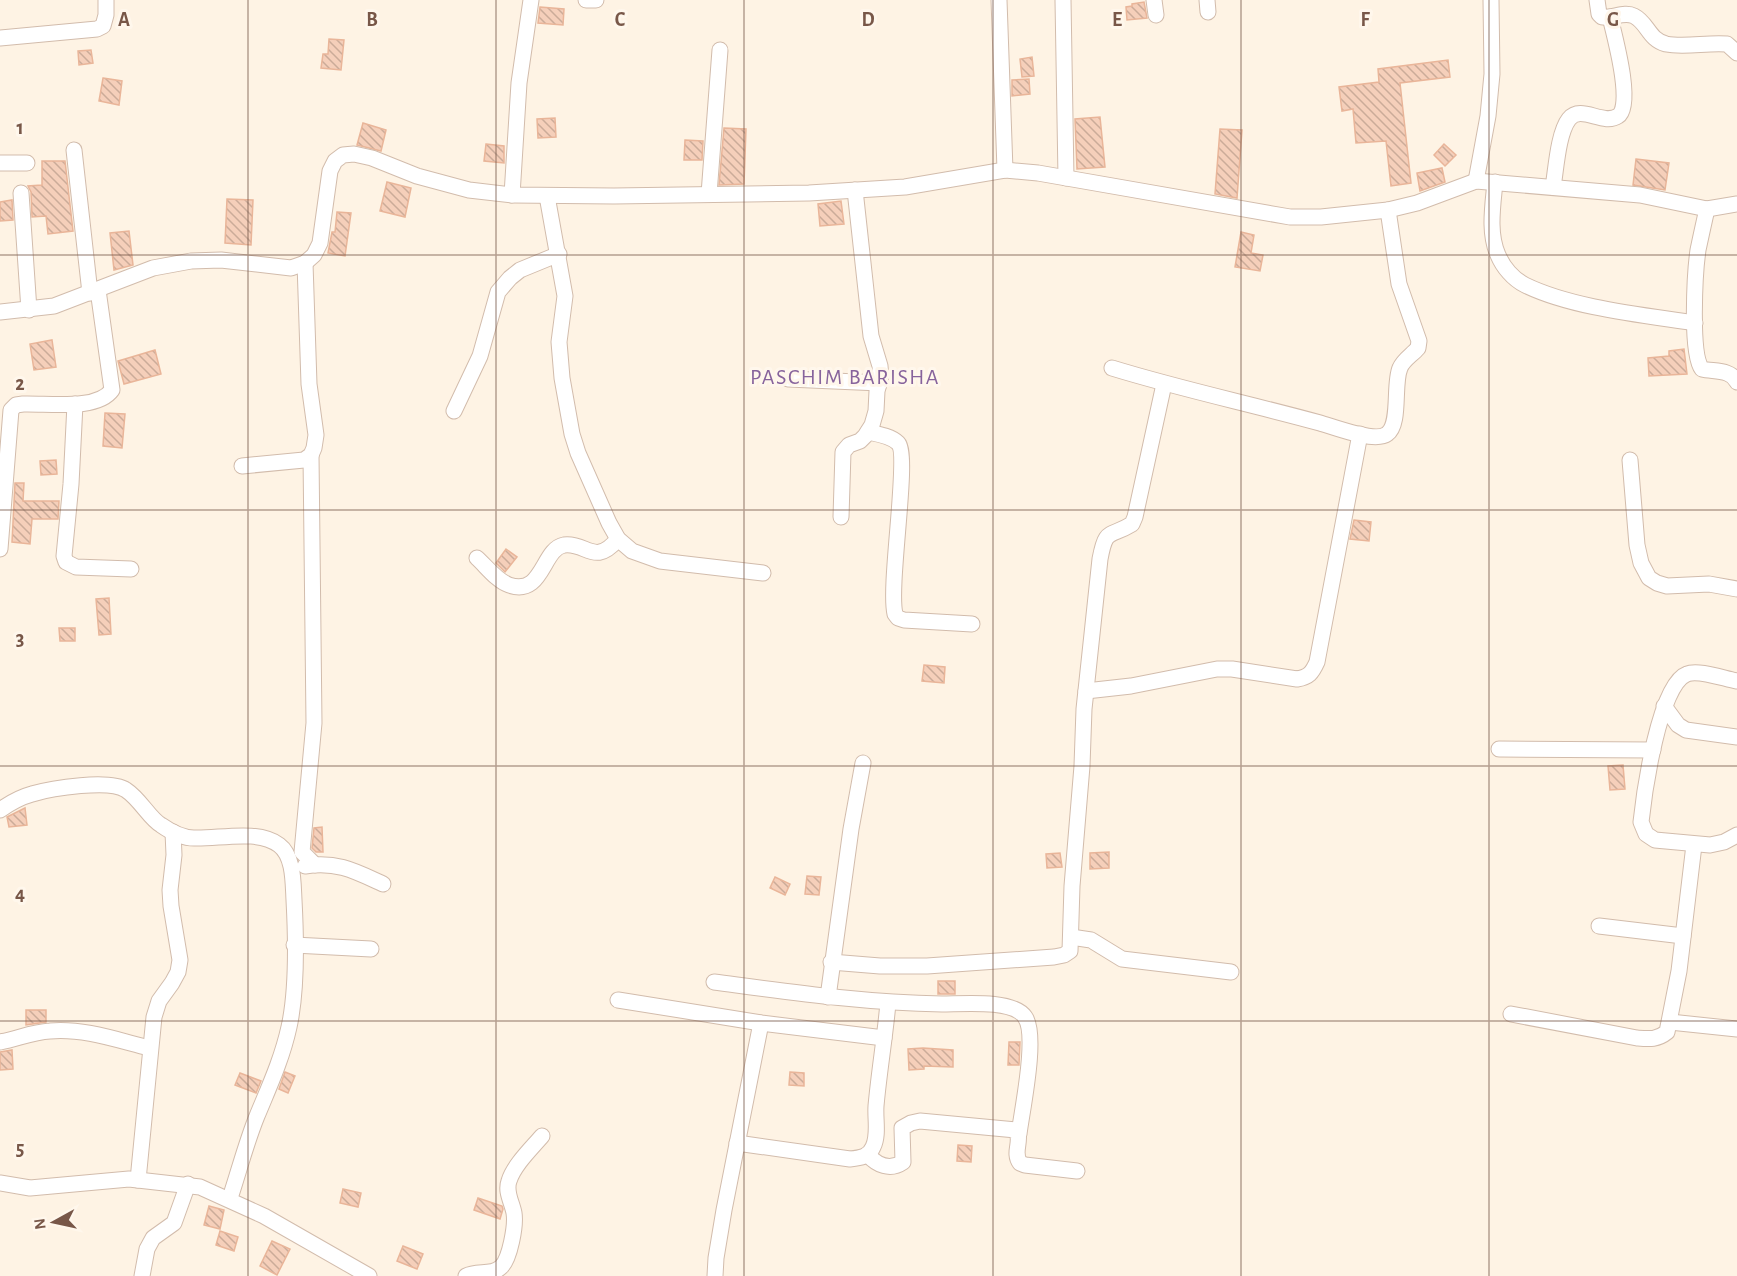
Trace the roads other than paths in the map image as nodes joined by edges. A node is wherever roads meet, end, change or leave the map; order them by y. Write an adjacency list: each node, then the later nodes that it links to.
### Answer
1 (106, 0): 10 (street)
2 (531, 0): 23 (street)
3 (586, 0): 4 (street)
4 (596, 0)
5 (999, 0): 16 (street)
6 (1063, 0): 17 (street)
7 (1491, 0): 18 (street)
8 (1597, 0): 9 (street)
9 (1610, 17): 12 (street); 20 (street)
10 (0, 39)
11 (720, 50): 24 (street)
12 (1737, 53)
13 (74, 150): 31 (street)
14 (0, 163): 15 (street)
15 (27, 163)
16 (1005, 170): 17 (street); 21 (street)
17 (1066, 178): 28 (street)
18 (1476, 181): 19 (street); 28 (street)
19 (1495, 182): 20 (street); 34 (street)
20 (1553, 187): 27 (street)
21 (855, 190): 24 (street); 38 (street)
22 (21, 193): 32 (street)
23 (512, 195): 25 (street); 30 (street)
24 (709, 195): 25 (street)
25 (547, 196): 29 (street)
26 (1737, 204): 27 (street)
27 (1707, 208): 34 (street)
28 (1388, 210): 43 (street)
29 (559, 254): 41 (street); 48 (street)
30 (305, 262): 31 (street); 44 (street)
31 (94, 291): 32 (street); 40 (street)
32 (29, 310): 33 (street)
33 (0, 312)
34 (1695, 322): 37 (street)
35 (1112, 368): 39 (street)
36 (788, 379): 38 (street)
37 (1737, 382)
38 (880, 383): 42 (street)
39 (1164, 384): 43 (street); 56 (street)
40 (75, 404): 49 (street); 51 (street)
41 (454, 411)
42 (868, 432): 47 (street); 54 (street)
43 (1360, 434): 56 (street)
44 (310, 455): 46 (street); 66 (street)
45 (1630, 460): 53 (street)
46 (242, 466)
47 (841, 517)
48 (618, 539): 50 (street); 52 (street)
49 (0, 549)
50 (477, 558)
51 (131, 569)
52 (763, 573)
53 (1737, 589)
54 (972, 624)
55 (1737, 681): 57 (street)
56 (1086, 691): 71 (street)
57 (1664, 706): 58 (street); 60 (street)
58 (1737, 737)
59 (1499, 749): 60 (street)
60 (1653, 750): 65 (street)
61 (863, 763): 74 (street)
62 (0, 810): 63 (street)
63 (173, 832): 67 (street); 86 (street)
64 (1737, 835): 65 (street)
65 (1694, 845): 70 (street)
66 (315, 865): 67 (street); 68 (street)
67 (291, 868): 72 (street)
68 (382, 884)
69 (1599, 926): 70 (street)
70 (1683, 936): 82 (street)
71 (1071, 938): 74 (street); 75 (street)
72 (294, 945): 73 (street); 95 (street)
73 (370, 949)
74 (831, 962): 77 (street)
75 (1231, 972)
76 (714, 982): 77 (street)
77 (828, 997): 79 (street)
78 (618, 999): 81 (street)
79 (888, 1004): 84 (street); 87 (street)
80 (1511, 1014): 82 (street)
81 (761, 1023): 84 (street); 89 (street)
82 (1670, 1023): 83 (street)
83 (1737, 1029)
84 (884, 1038): 90 (street)
85 (0, 1042): 86 (street)
86 (149, 1048): 92 (street)
87 (1019, 1134): 90 (street); 91 (street)
88 (542, 1136): 98 (street)
89 (736, 1143): 90 (street); 99 (street)
90 (868, 1155)
91 (1077, 1171)
92 (138, 1180): 93 (street); 94 (street)
93 (0, 1183)
94 (188, 1184): 95 (street); 96 (street)
95 (230, 1198): 97 (street)
96 (142, 1276)
97 (369, 1276)
98 (466, 1276)
99 (715, 1276)

